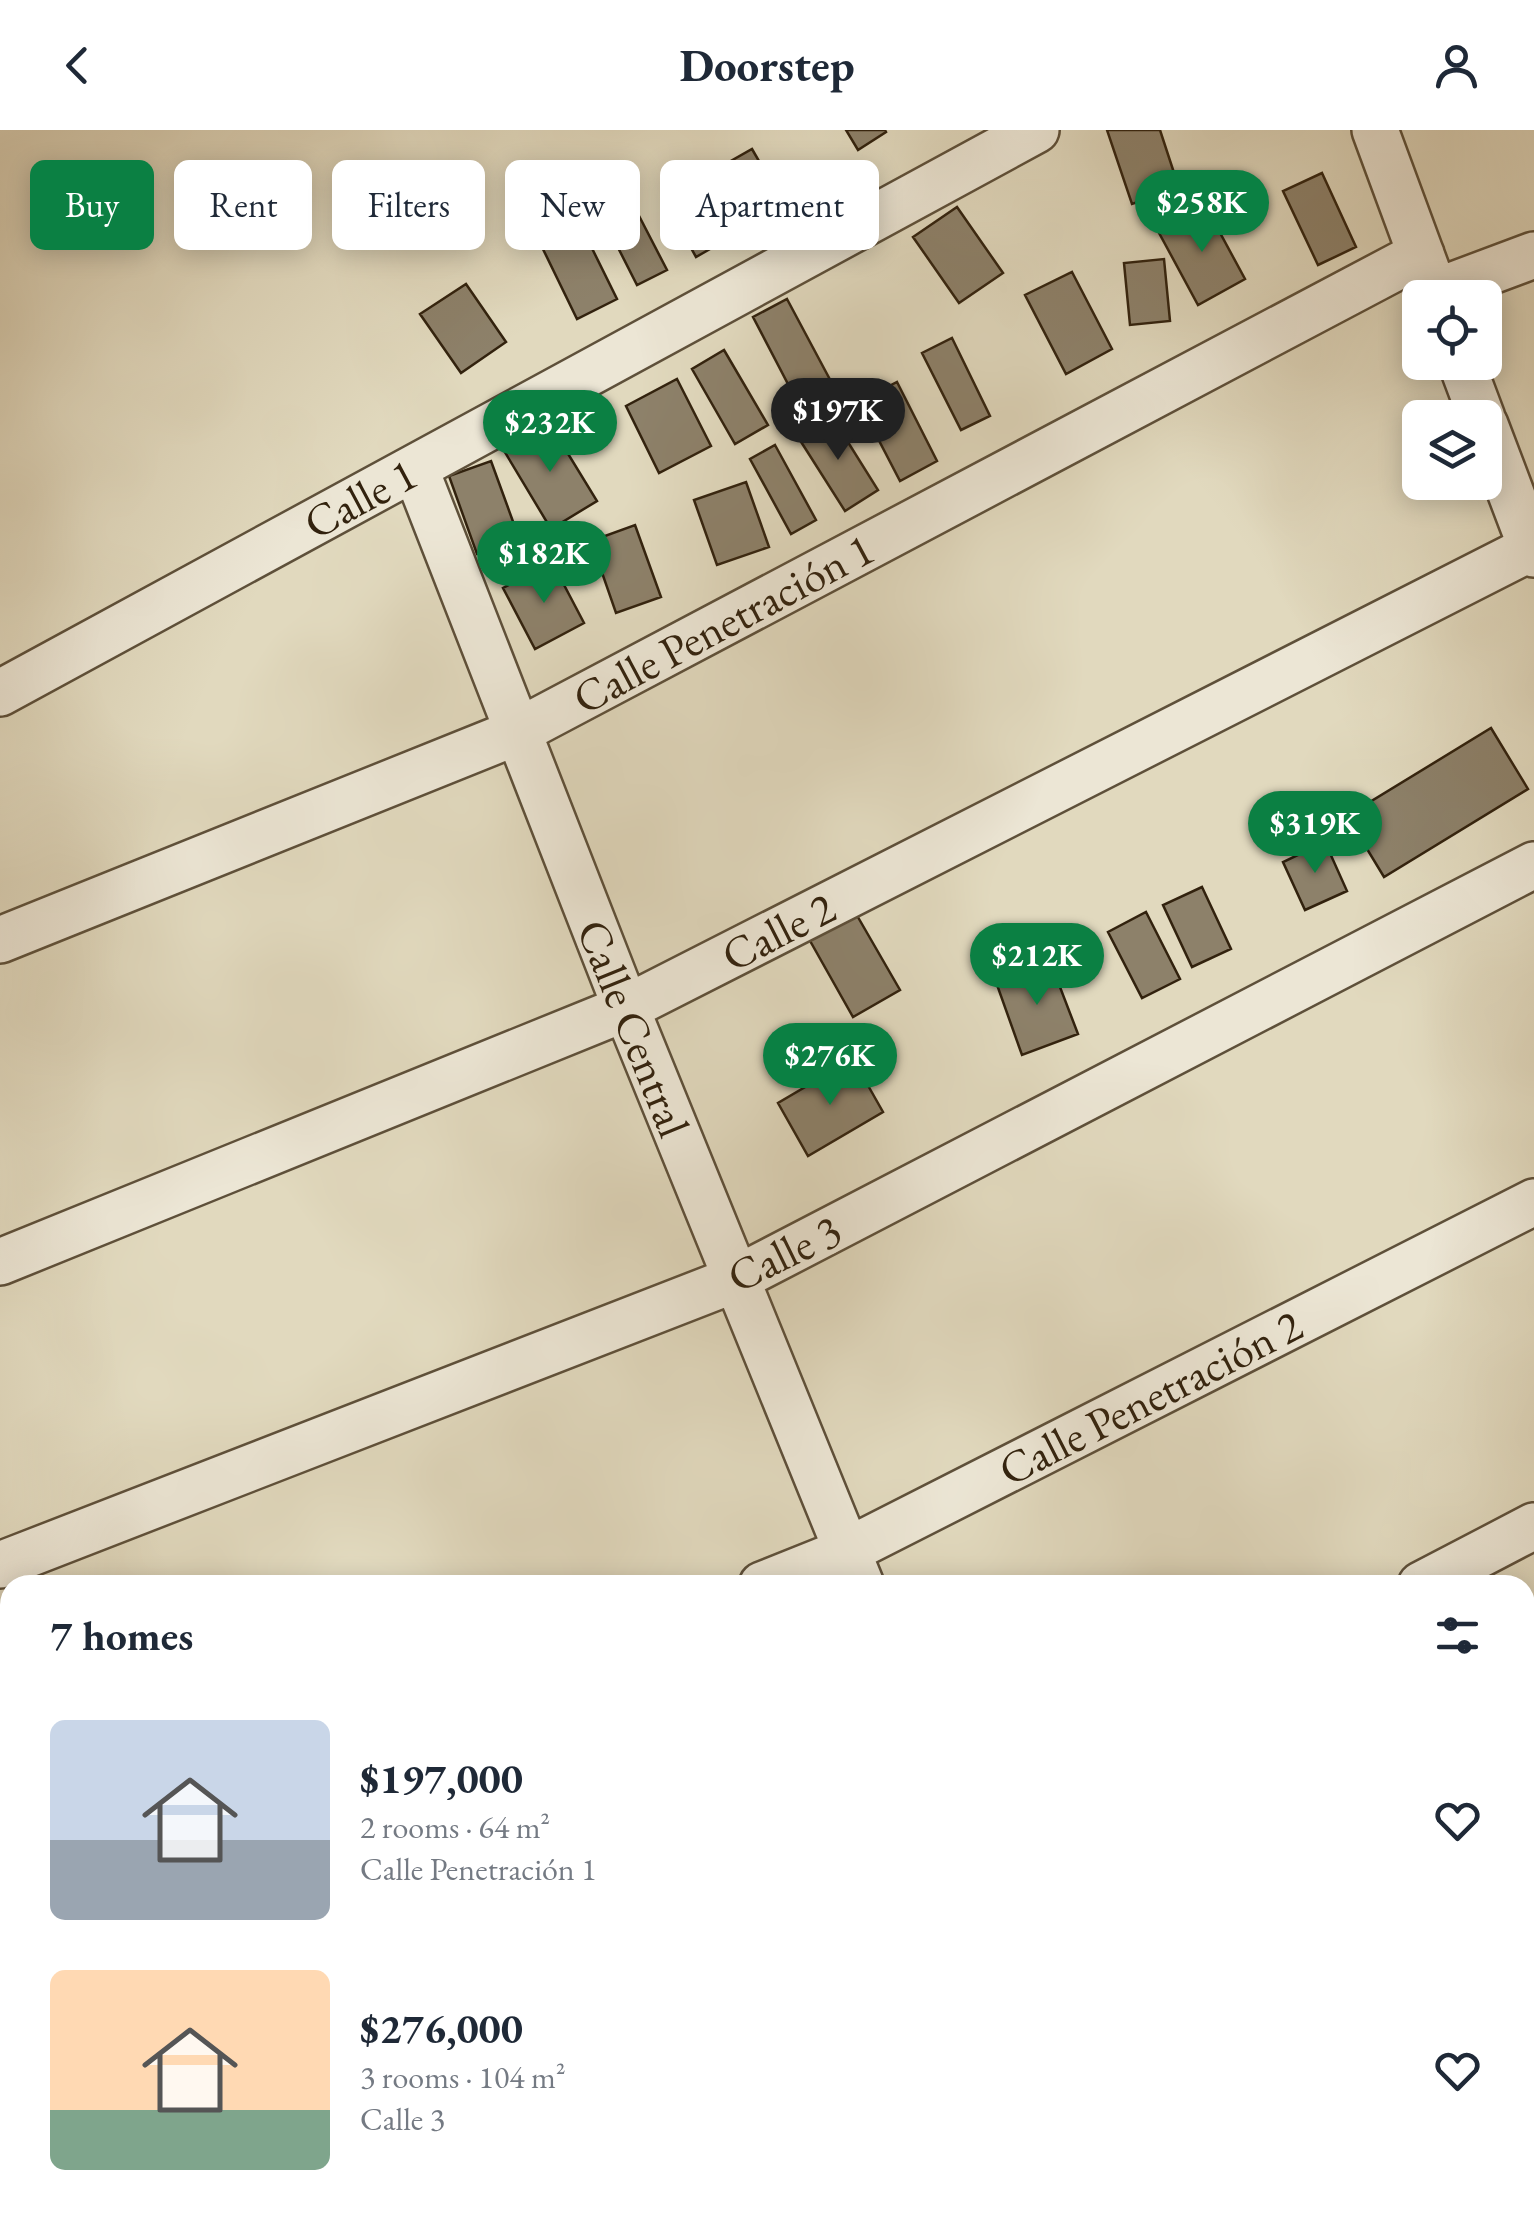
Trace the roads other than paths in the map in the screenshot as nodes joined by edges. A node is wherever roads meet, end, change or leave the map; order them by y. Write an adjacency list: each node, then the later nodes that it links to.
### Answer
1 (1036, 130): 8 (street, Calle 1)
2 (1375, 130): 4 (street)
3 (1534, 255): 5 (street, Calle Penetración 1)
4 (1431, 280)
5 (1435, 280)
6 (1402, 295): 11 (street, Calle Penetración 1)
7 (1518, 464): 9 (street)
8 (415, 468): 10 (street, Calle 1); 11 (street, Calle Central)
9 (1533, 551): 14 (street, Calle 2)
10 (0, 693)
11 (517, 732): 13 (street, Calle Penetración 1); 14 (street, Calle Central)
12 (1534, 866): 17 (street, Calle 3)
13 (0, 940)
14 (626, 1008): 16 (street, Calle 2); 17 (street, Calle Central)
15 (1534, 1202): 20 (street, Calle Penetración 2)
16 (0, 1262)
17 (736, 1279): 19 (street, Calle 3); 20 (street, Calle Central)
18 (1534, 1526): 22 (street)
19 (0, 1566)
20 (854, 1568): 21 (street, Calle Penetración 2)
21 (816, 1575)
22 (1439, 1575)

